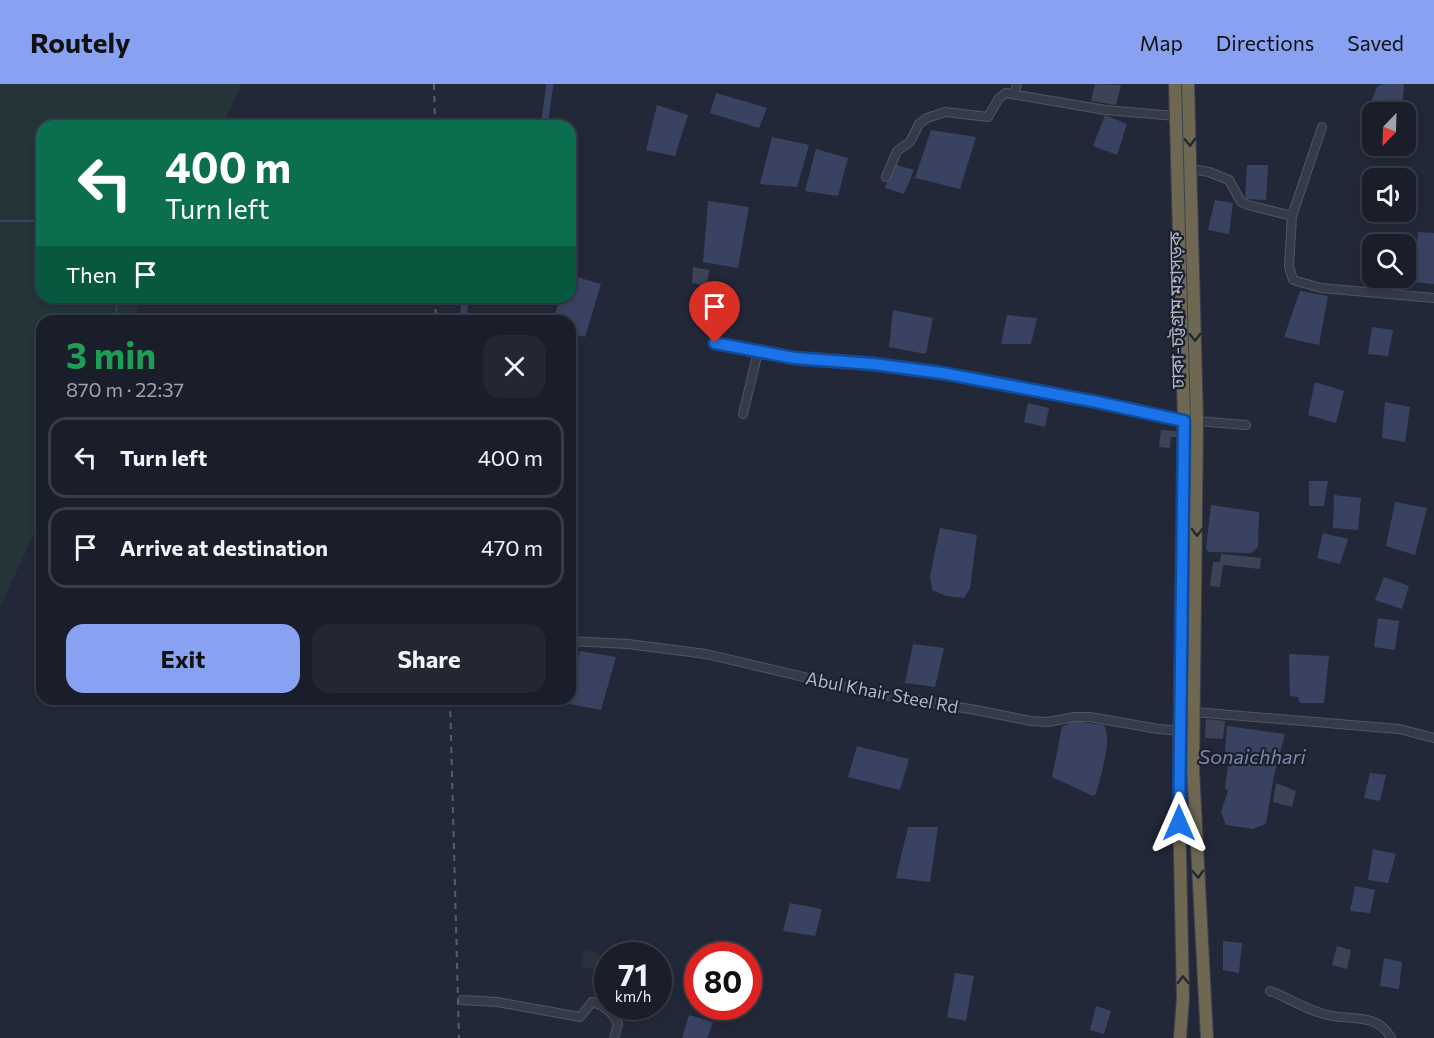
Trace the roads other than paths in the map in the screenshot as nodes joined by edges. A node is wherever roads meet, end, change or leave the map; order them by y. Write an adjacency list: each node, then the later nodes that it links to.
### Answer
1 (1175, 84): 4 (highway, ঢাকা-চট্টগ্রাম মহাসড়ক)
2 (1188, 84): 6 (highway, ঢাকা-চট্টগ্রাম মহাসড়ক, one-way to 6)
3 (1016, 89): 4 (street); 7 (street)
4 (1176, 116): 13 (highway, ঢাকা-চট্টগ্রাম মহাসড়ক)
5 (1322, 127): 8 (street)
6 (1191, 169): 8 (street); 13 (highway, ঢাকা-চট্টগ্রাম মহাসড়ক, one-way to 13)
7 (886, 177)
8 (1292, 216): 9 (street)
9 (1434, 298)
10 (715, 343): 11 (street)
11 (758, 352): 12 (street); 13 (street)
12 (743, 414)
13 (1191, 421): 14 (street); 16 (highway, ঢাকা-চট্টগ্রাম মহাসড়ক, one-way to 16); 17 (highway, ঢাকা-চট্টগ্রাম মহাসড়ক)
14 (1246, 424)
15 (576, 641): 17 (street, Abul Khair Steel Rd)
16 (1194, 712): 17 (highway, ঢাকা-চট্টগ্রাম মহাসড়ক); 18 (street)
17 (1187, 732): 19 (highway, ঢাকা-চট্টগ্রাম মহাসড়ক); 20 (highway, ঢাকা-চট্টগ্রাম মহাসড়ক)
18 (1434, 738)
19 (1196, 822): 20 (highway); 25 (highway, ঢাকা-চট্টগ্রাম মহাসড়ক, one-way to 25)
20 (1179, 823): 24 (highway, ঢাকা-চট্টগ্রাম মহাসড়ক, one-way to 20)
21 (1270, 991): 26 (street)
22 (462, 1000): 23 (street)
23 (614, 1038)
24 (1180, 1038)
25 (1207, 1038)
26 (1391, 1038)

